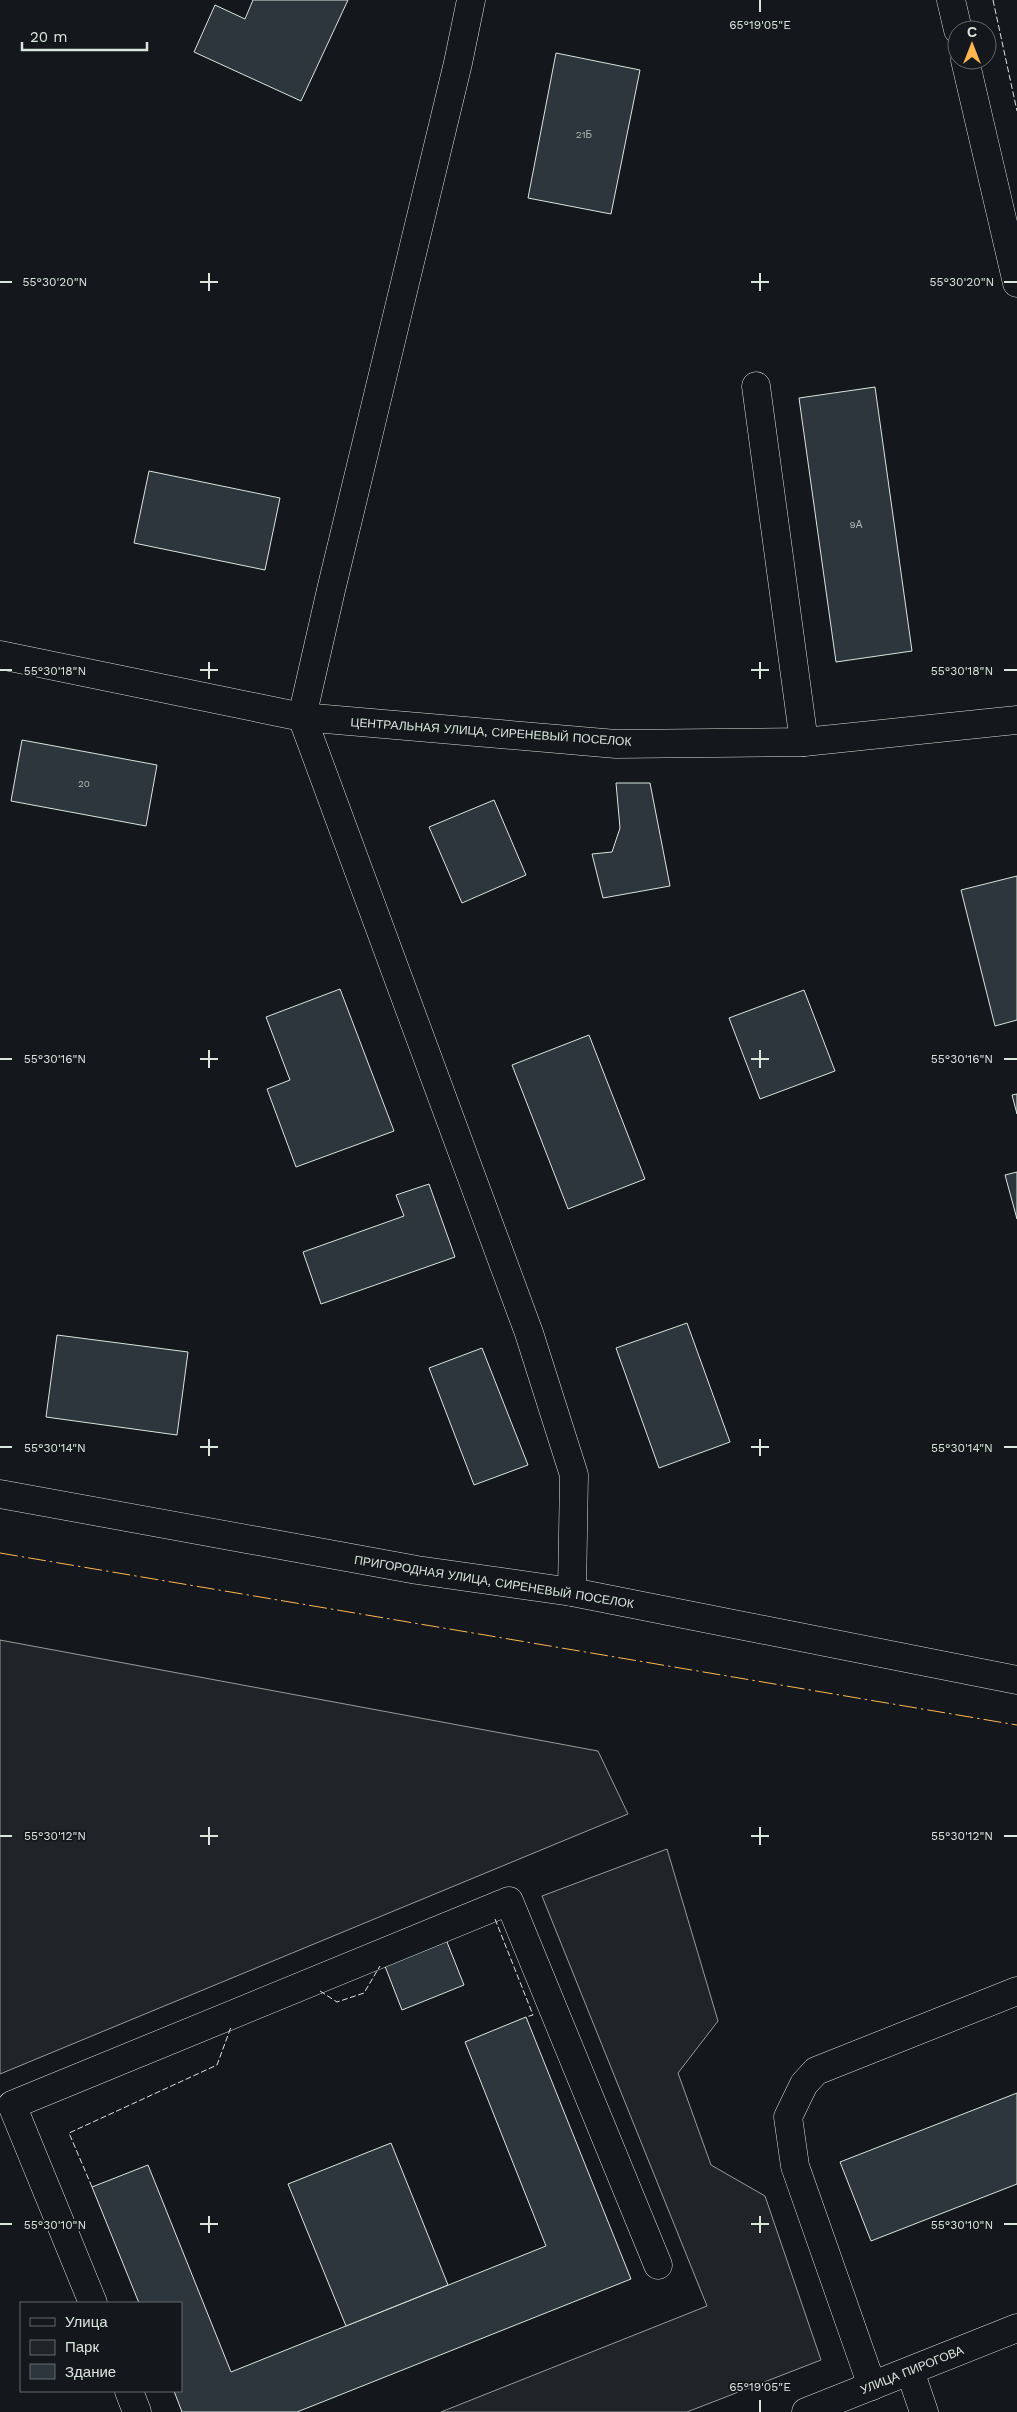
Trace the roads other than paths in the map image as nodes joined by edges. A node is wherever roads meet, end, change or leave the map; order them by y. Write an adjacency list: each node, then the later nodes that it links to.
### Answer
1 (471, 0): 8 (street)
2 (951, 0): 3 (street)
3 (956, 20)
4 (967, 70): 5 (street)
5 (1017, 283)
6 (756, 386): 10 (street)
7 (0, 655): 8 (street, ЦЕНТРАЛЬНАЯ УЛИЦА, СИРЕНЕВЫЙ ПОСЕЛОК)
8 (302, 717): 10 (street, ЦЕНТРАЛЬНАЯ УЛИЦА, СИРЕНЕВЫЙ ПОСЕЛОК); 12 (street)
9 (1017, 720): 10 (street, ЦЕНТРАЛЬНАЯ УЛИЦА, СИРЕНЕВЫЙ ПОСЕЛОК)
10 (804, 742)
11 (0, 1494): 12 (street, ПРИГОРОДНАЯ УЛИЦА, СИРЕНЕВЫЙ ПОСЕЛОК)
12 (572, 1592): 13 (street, ПРИГОРОДНАЯ УЛИЦА, СИРЕНЕВЫЙ ПОСЕЛОК)
13 (1017, 1680)
14 (1017, 1991): 19 (street)
15 (658, 2266): 16 (street)
16 (93, 2302)
17 (1017, 2328): 18 (street, УЛИЦА ПИРОГОВА)
18 (910, 2371): 19 (street, УЛИЦА ПИРОГОВА); 23 (street)
19 (872, 2386): 22 (street, УЛИЦА ПИРОГОВА)
20 (129, 2392): 21 (street)
21 (137, 2412)
22 (806, 2412)
23 (924, 2412)

